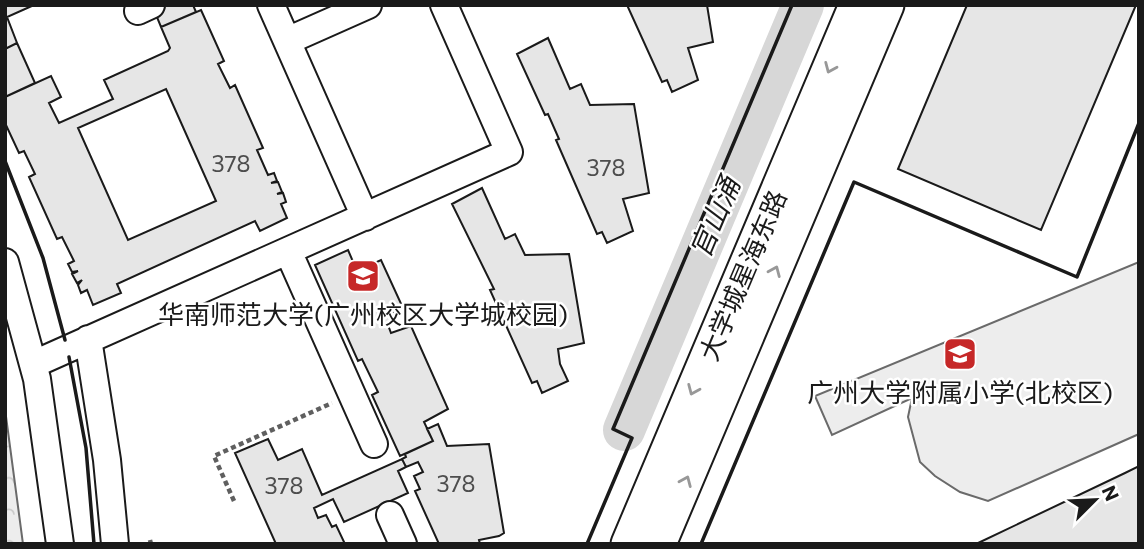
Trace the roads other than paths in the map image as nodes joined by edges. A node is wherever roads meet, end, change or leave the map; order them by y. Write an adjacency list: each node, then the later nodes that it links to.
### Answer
1 (271, 5): 6 (street)
2 (368, 5): 6 (street)
3 (444, 5): 7 (street)
4 (856, 5): 17 (main road, 大学城星海东路, one-way to 17)
5 (887, 5): 18 (main road, 大学城星海东路, one-way to 5)
6 (287, 41): 7 (street)
7 (365, 216): 8 (street)
8 (288, 251): 10 (street); 12 (street)
9 (5, 262): 11 (street)
10 (88, 340): 11 (street); 15 (street)
11 (34, 364): 14 (street)
12 (374, 444)
13 (390, 515): 16 (street)
14 (60, 544)
15 (116, 544)
16 (403, 544)
17 (628, 544)
18 (659, 544)

